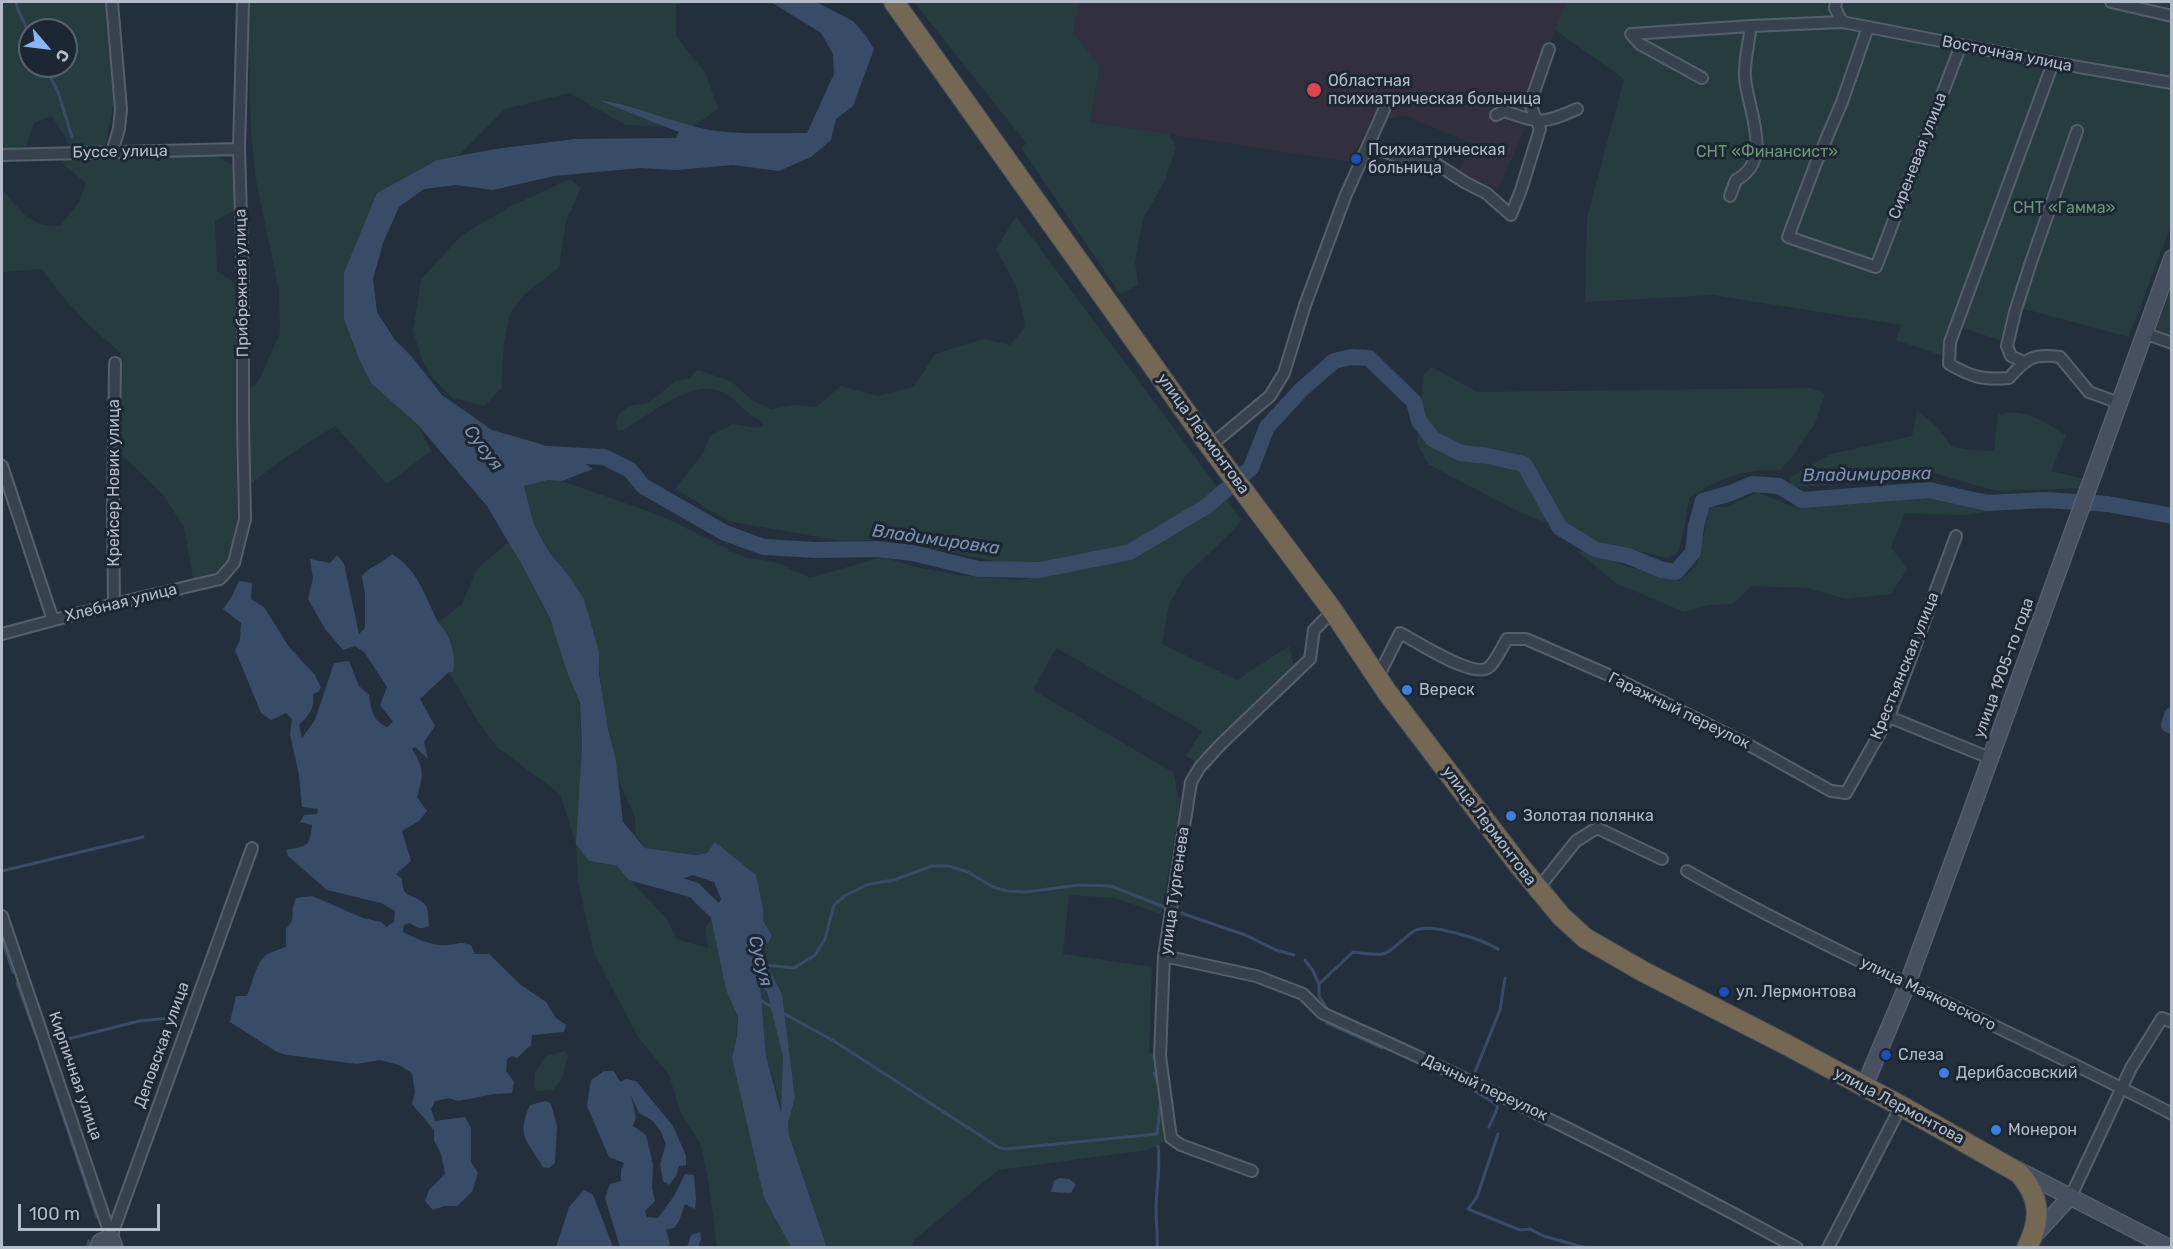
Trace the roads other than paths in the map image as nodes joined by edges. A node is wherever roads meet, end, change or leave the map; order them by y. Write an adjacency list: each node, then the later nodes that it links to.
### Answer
1 (112, 2): 22 (street)
2 (243, 2): 21 (street, Прибрежная улица)
3 (894, 2): 31 (highway, улица Лермонтова)
4 (1836, 2): 7 (street)
5 (2111, 2): 6 (street)
6 (2172, 16)
7 (1842, 22): 8 (street, Восточная улица); 9 (street, Восточная улица)
8 (1751, 26): 13 (street, Восточная улица); 24 (street)
9 (1868, 27): 10 (street, Восточная улица); 10 (street, Сиреневая улица)
10 (1961, 45): 12 (street, Восточная улица)
11 (1549, 49): 18 (street)
12 (2053, 63): 14 (street, Восточная улица); 28 (street)
13 (1702, 78)
14 (2172, 82)
15 (1577, 109): 18 (street)
16 (1384, 110): 20 (street)
17 (1496, 115): 18 (street)
18 (1538, 122): 20 (street)
19 (2077, 131): 28 (street)
20 (1368, 146): 31 (street)
21 (239, 149): 22 (street, Буссе улица); 34 (street, Прибрежная улица)
22 (112, 152): 23 (street, Буссе улица)
23 (2, 155)
24 (1730, 196)
25 (2172, 258): 26 (street, улица 1905-го года)
26 (2144, 333): 27 (street); 30 (street, улица 1905-го года)
27 (2172, 343)
28 (2024, 362): 30 (street)
29 (115, 363): 35 (street, Крейсер Новик улица)
30 (2119, 403): 41 (street, улица 1905-го года)
31 (1210, 446): 36 (highway, улица Лермонтова)
32 (2, 466): 37 (street)
33 (1956, 536): 40 (street, Крестьянская улица)
34 (234, 563): 35 (street, Хлебная улица)
35 (114, 604): 37 (street, Хлебная улица)
36 (1332, 611): 39 (highway, улица Лермонтова); 48 (street, улица Тургенева)
37 (53, 620): 38 (street, Хлебная улица)
38 (2, 634)
39 (1378, 677): 42 (street, Гаражный переулок); 46 (highway, улица Лермонтова)
40 (1888, 717): 41 (street); 42 (street, Крестьянская улица)
41 (1990, 758): 49 (street, улица 1905-го года)
42 (1846, 793)
43 (252, 848): 58 (street, Деповская улица)
44 (1662, 859): 46 (street)
45 (1687, 872): 49 (street, улица Маяковского)
46 (1538, 890): 51 (highway, улица Лермонтова)
47 (2, 916): 58 (street, Кирпичная улица)
48 (1164, 956): 56 (street, улица Тургенева); 61 (street, Дачный переулок)
49 (1907, 985): 51 (street, улица 1905-го года); 52 (street, улица Маяковского)
50 (2167, 1020): 52 (street)
51 (1864, 1087): 53 (highway, улица Лермонтова)
52 (2122, 1088): 54 (street, улица Маяковского); 57 (street)
53 (1901, 1106): 55 (highway, улица Лермонтова); 62 (street)
54 (2172, 1114)
55 (2007, 1164): 57 (street, улица Лермонтова); 59 (highway)
56 (1252, 1171)
57 (2071, 1196): 59 (street); 63 (street, улица Лермонтова)
58 (113, 1242): 60 (street, Деповская улица)
59 (2030, 1243)
60 (98, 1248)
61 (1797, 1248)
62 (1828, 1248)
63 (2170, 1248)

